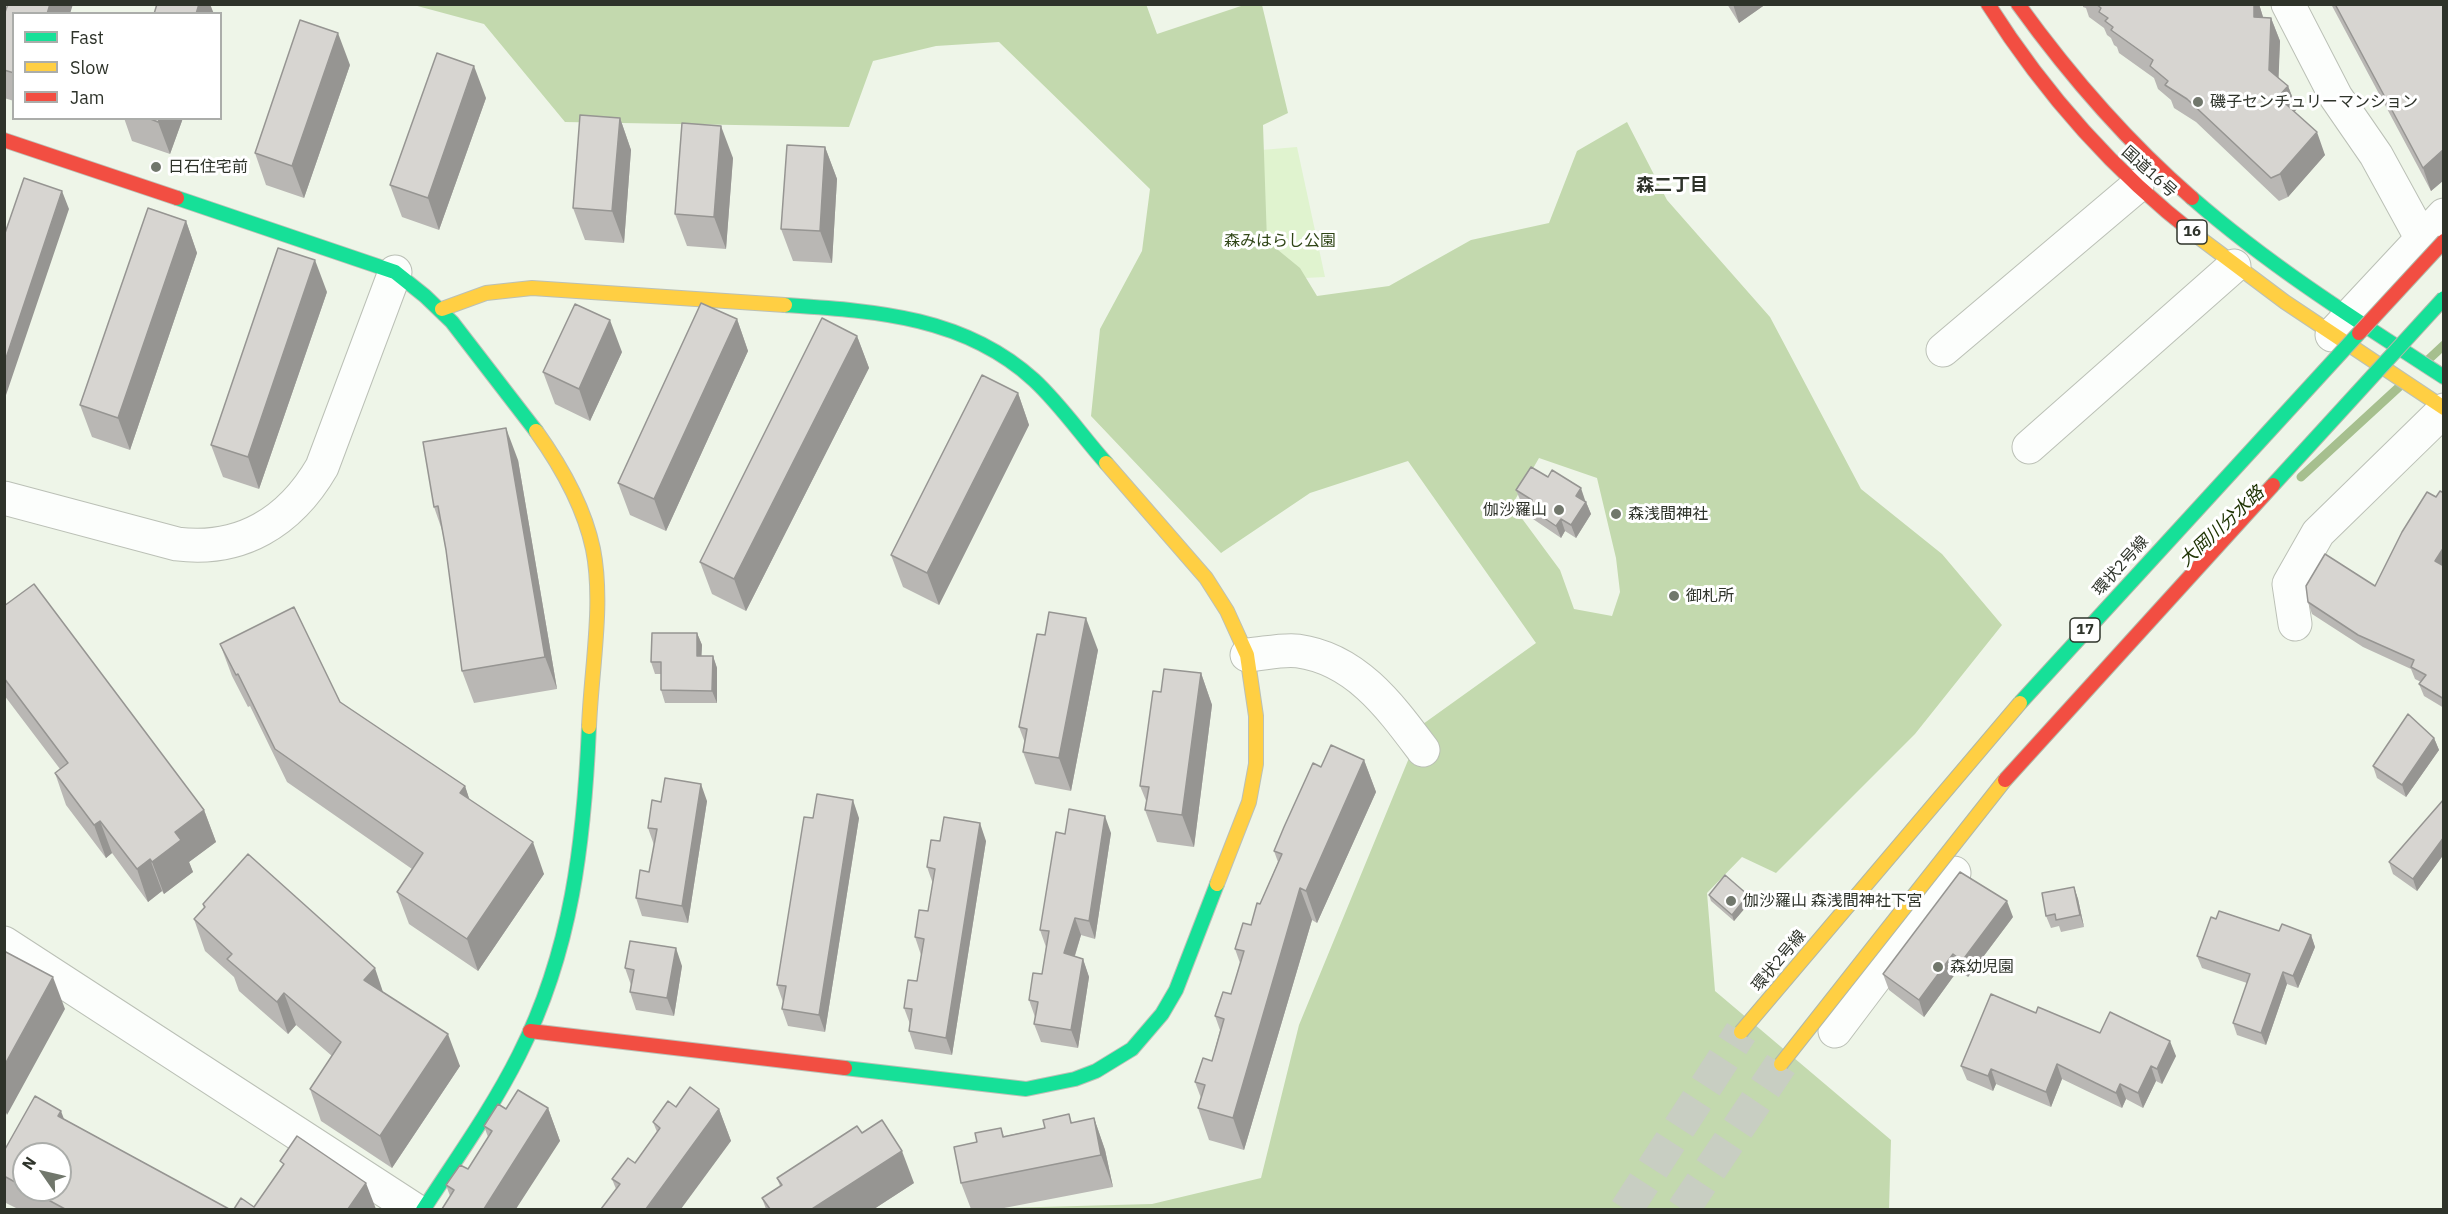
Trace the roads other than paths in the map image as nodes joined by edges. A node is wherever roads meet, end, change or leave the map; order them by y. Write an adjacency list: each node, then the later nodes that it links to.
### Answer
1 (1988, 4): 5 (main road, 国道16号 / 16)
2 (2018, 4): 12 (main road, 国道16号 / 16)
3 (2288, 4): 7 (street)
4 (4, 140): 9 (main road)
5 (2137, 186): 8 (main road, 国道16号 / 16); 13 (street)
6 (2444, 215): 7 (street)
7 (2433, 240): 12 (street); 25 (main road, 環状2号線 / 17, bridge)
8 (2234, 266): 12 (main road, 国道16号 / 16); 16 (street)
9 (395, 272): 11 (main road); 17 (street)
10 (2444, 298): 26 (main road, 17, bridge)
11 (442, 309): 19 (main road); 23 (main road)
12 (2340, 326): 14 (main road, 国道16号 / 16); 15 (main road, 国道16号 / 16)
13 (1943, 350)
14 (2444, 377)
15 (2444, 409): 18 (street)
16 (2029, 447)
17 (4, 498)
18 (2295, 624)
19 (1247, 655): 20 (street); 23 (main road)
20 (1423, 750)
21 (1954, 873): 24 (street)
22 (4, 944): 27 (street)
23 (530, 1031): 28 (main road)
24 (1835, 1031)
25 (1741, 1032)
26 (1781, 1064)
27 (415, 1209)
28 (423, 1209)

